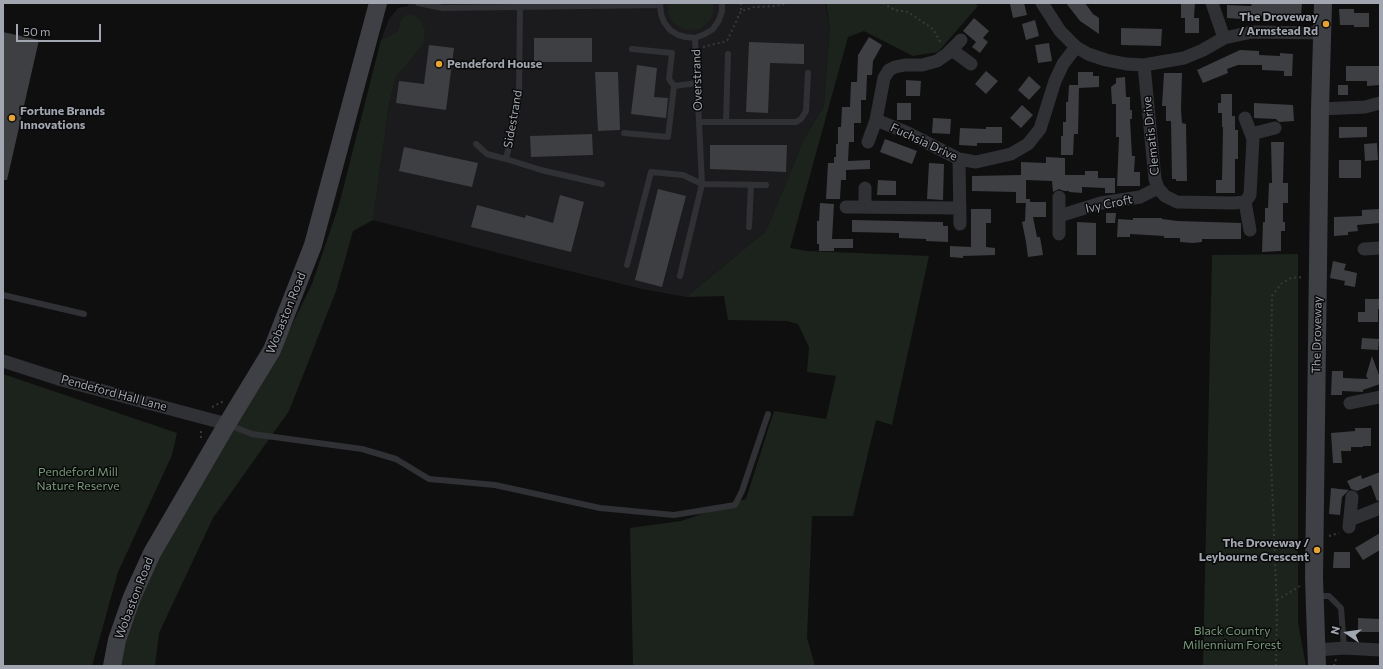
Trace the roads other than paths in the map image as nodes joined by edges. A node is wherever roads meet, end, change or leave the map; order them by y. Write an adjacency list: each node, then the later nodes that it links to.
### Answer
1 (378, 3): 61 (street, Wobaston Road)
2 (418, 3): 8 (lane, Overstrand)
3 (722, 3): 10 (lane, Overstrand)
4 (1042, 3): 13 (street)
5 (1212, 3): 11 (street)
6 (1323, 3): 9 (street, The Droveway)
7 (660, 4): 8 (lane, Overstrand); 10 (lane, Overstrand)
8 (520, 7): 33 (lane, Sidestrand)
9 (1322, 33): 11 (street); 23 (street, The Droveway)
10 (696, 38): 20 (lane, Overstrand)
11 (1224, 38): 18 (street)
12 (961, 40): 15 (street, Fuchsia Drive)
13 (1076, 47): 18 (street); 34 (street, Fuchsia Drive)
14 (632, 49): 21 (lane)
15 (949, 52): 17 (street); 25 (street, Fuchsia Drive)
16 (728, 54): 26 (lane)
17 (971, 64)
18 (1144, 65): 40 (street, Clematis Drive)
19 (808, 73): 26 (lane)
20 (697, 83): 21 (lane); 27 (lane, Overstrand)
21 (674, 86): 29 (lane)
22 (1380, 103): 23 (street)
23 (1320, 109): 64 (street, The Droveway)
24 (1245, 118): 30 (street)
25 (876, 120): 31 (street, Fuchsia Drive); 34 (street, Fuchsia Drive)
26 (726, 121): 27 (lane)
27 (699, 122): 36 (lane, Overstrand)
28 (1275, 128): 30 (street)
29 (624, 133)
30 (1251, 134): 42 (street)
31 (868, 142)
32 (476, 144): 33 (lane)
33 (506, 159): 35 (lane)
34 (959, 159): 45 (street)
35 (602, 184)
36 (702, 184): 37 (lane); 53 (lane); 54 (lane, Overstrand)
37 (750, 185): 38 (lane); 48 (lane)
38 (766, 185)
39 (865, 188): 43 (street)
40 (1158, 188): 42 (street, Clematis Drive); 46 (street, Ivy Croft)
41 (1059, 197): 46 (street)
42 (1245, 202): 49 (street)
43 (865, 206): 44 (street); 45 (street)
44 (846, 207)
45 (960, 208): 47 (street)
46 (1059, 216): 50 (street)
47 (960, 224)
48 (749, 227)
49 (1250, 230)
50 (1059, 234)
51 (1380, 248): 52 (street)
52 (1364, 249)
53 (627, 265)
54 (680, 276)
55 (3, 295): 56 (lane)
56 (84, 314)
57 (3, 361): 61 (street, Pendeford Hall Lane)
58 (1380, 397): 59 (street)
59 (1350, 403)
60 (768, 414): 61 (lane)
61 (227, 424): 68 (street, Wobaston Road)
62 (1352, 497): 63 (street)
63 (1380, 508)
64 (1314, 596): 65 (lane); 67 (street, The Droveway)
65 (1344, 648): 66 (street); 67 (street)
66 (1380, 650)
67 (1317, 658)
68 (112, 666)

